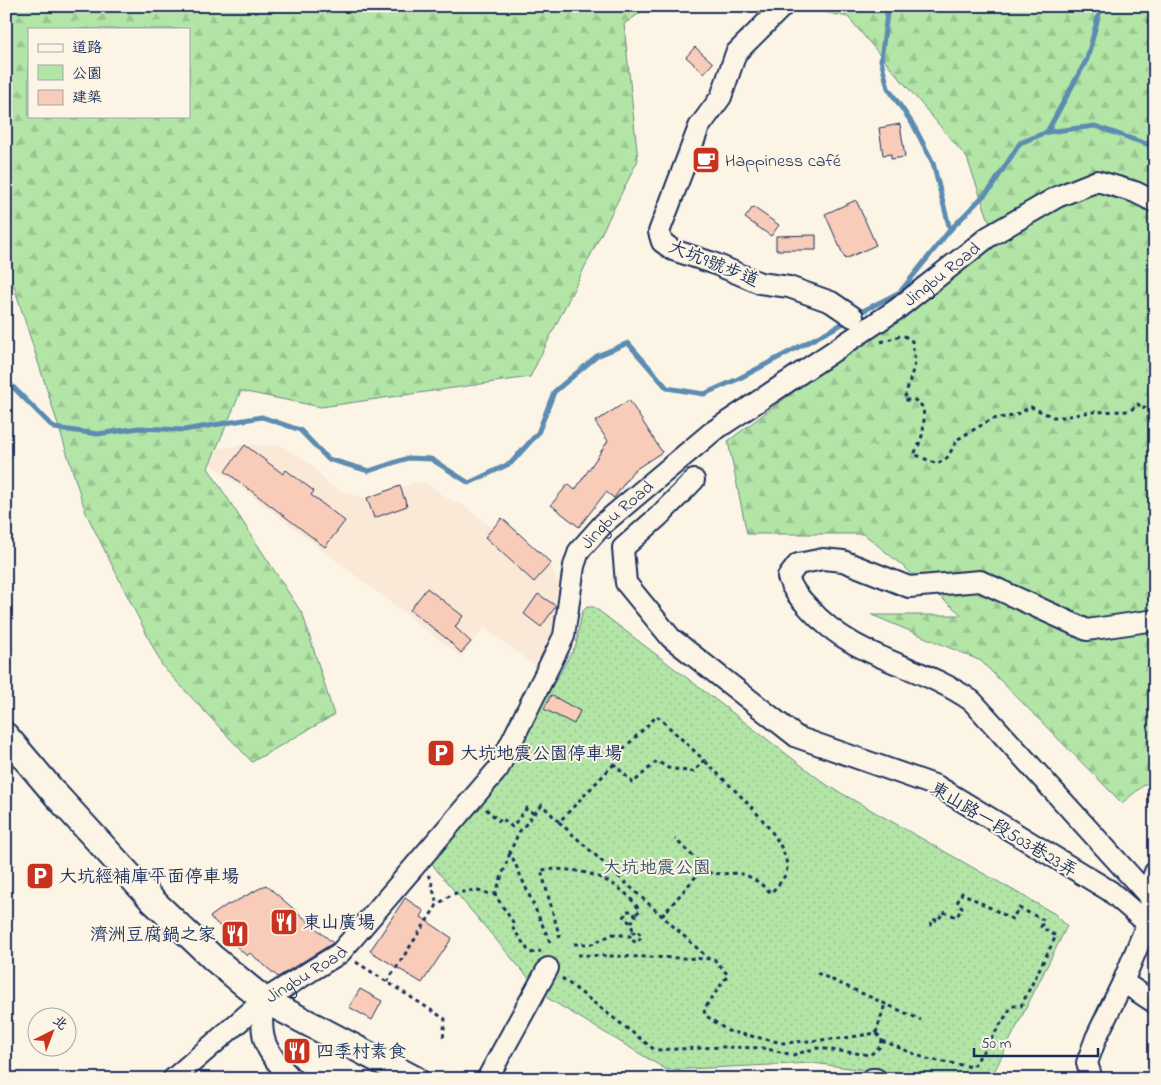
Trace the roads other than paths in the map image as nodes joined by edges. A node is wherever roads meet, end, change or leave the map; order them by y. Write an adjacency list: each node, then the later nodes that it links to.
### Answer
1 (783, 6): 3 (street, 大坑9號步道)
2 (1155, 202): 3 (street, Jingbu Road)
3 (856, 325): 12 (street, Jingbu Road)
4 (694, 480): 9 (street, 東山路一段503巷23弄)
5 (1155, 620): 8 (street)
6 (6, 736): 12 (main road)
7 (1155, 873): 8 (street)
8 (1147, 894): 9 (street)
9 (1151, 927): 11 (street)
10 (549, 964): 17 (street)
11 (1123, 982): 13 (street); 20 (street)
12 (264, 1000): 14 (street, Jingbu Road); 15 (street); 16 (main road)
13 (1155, 1003)
14 (174, 1079)
15 (292, 1079)
16 (414, 1079)
17 (487, 1079)
18 (872, 1079): 19 (street)
19 (876, 1079)
20 (1092, 1079)

